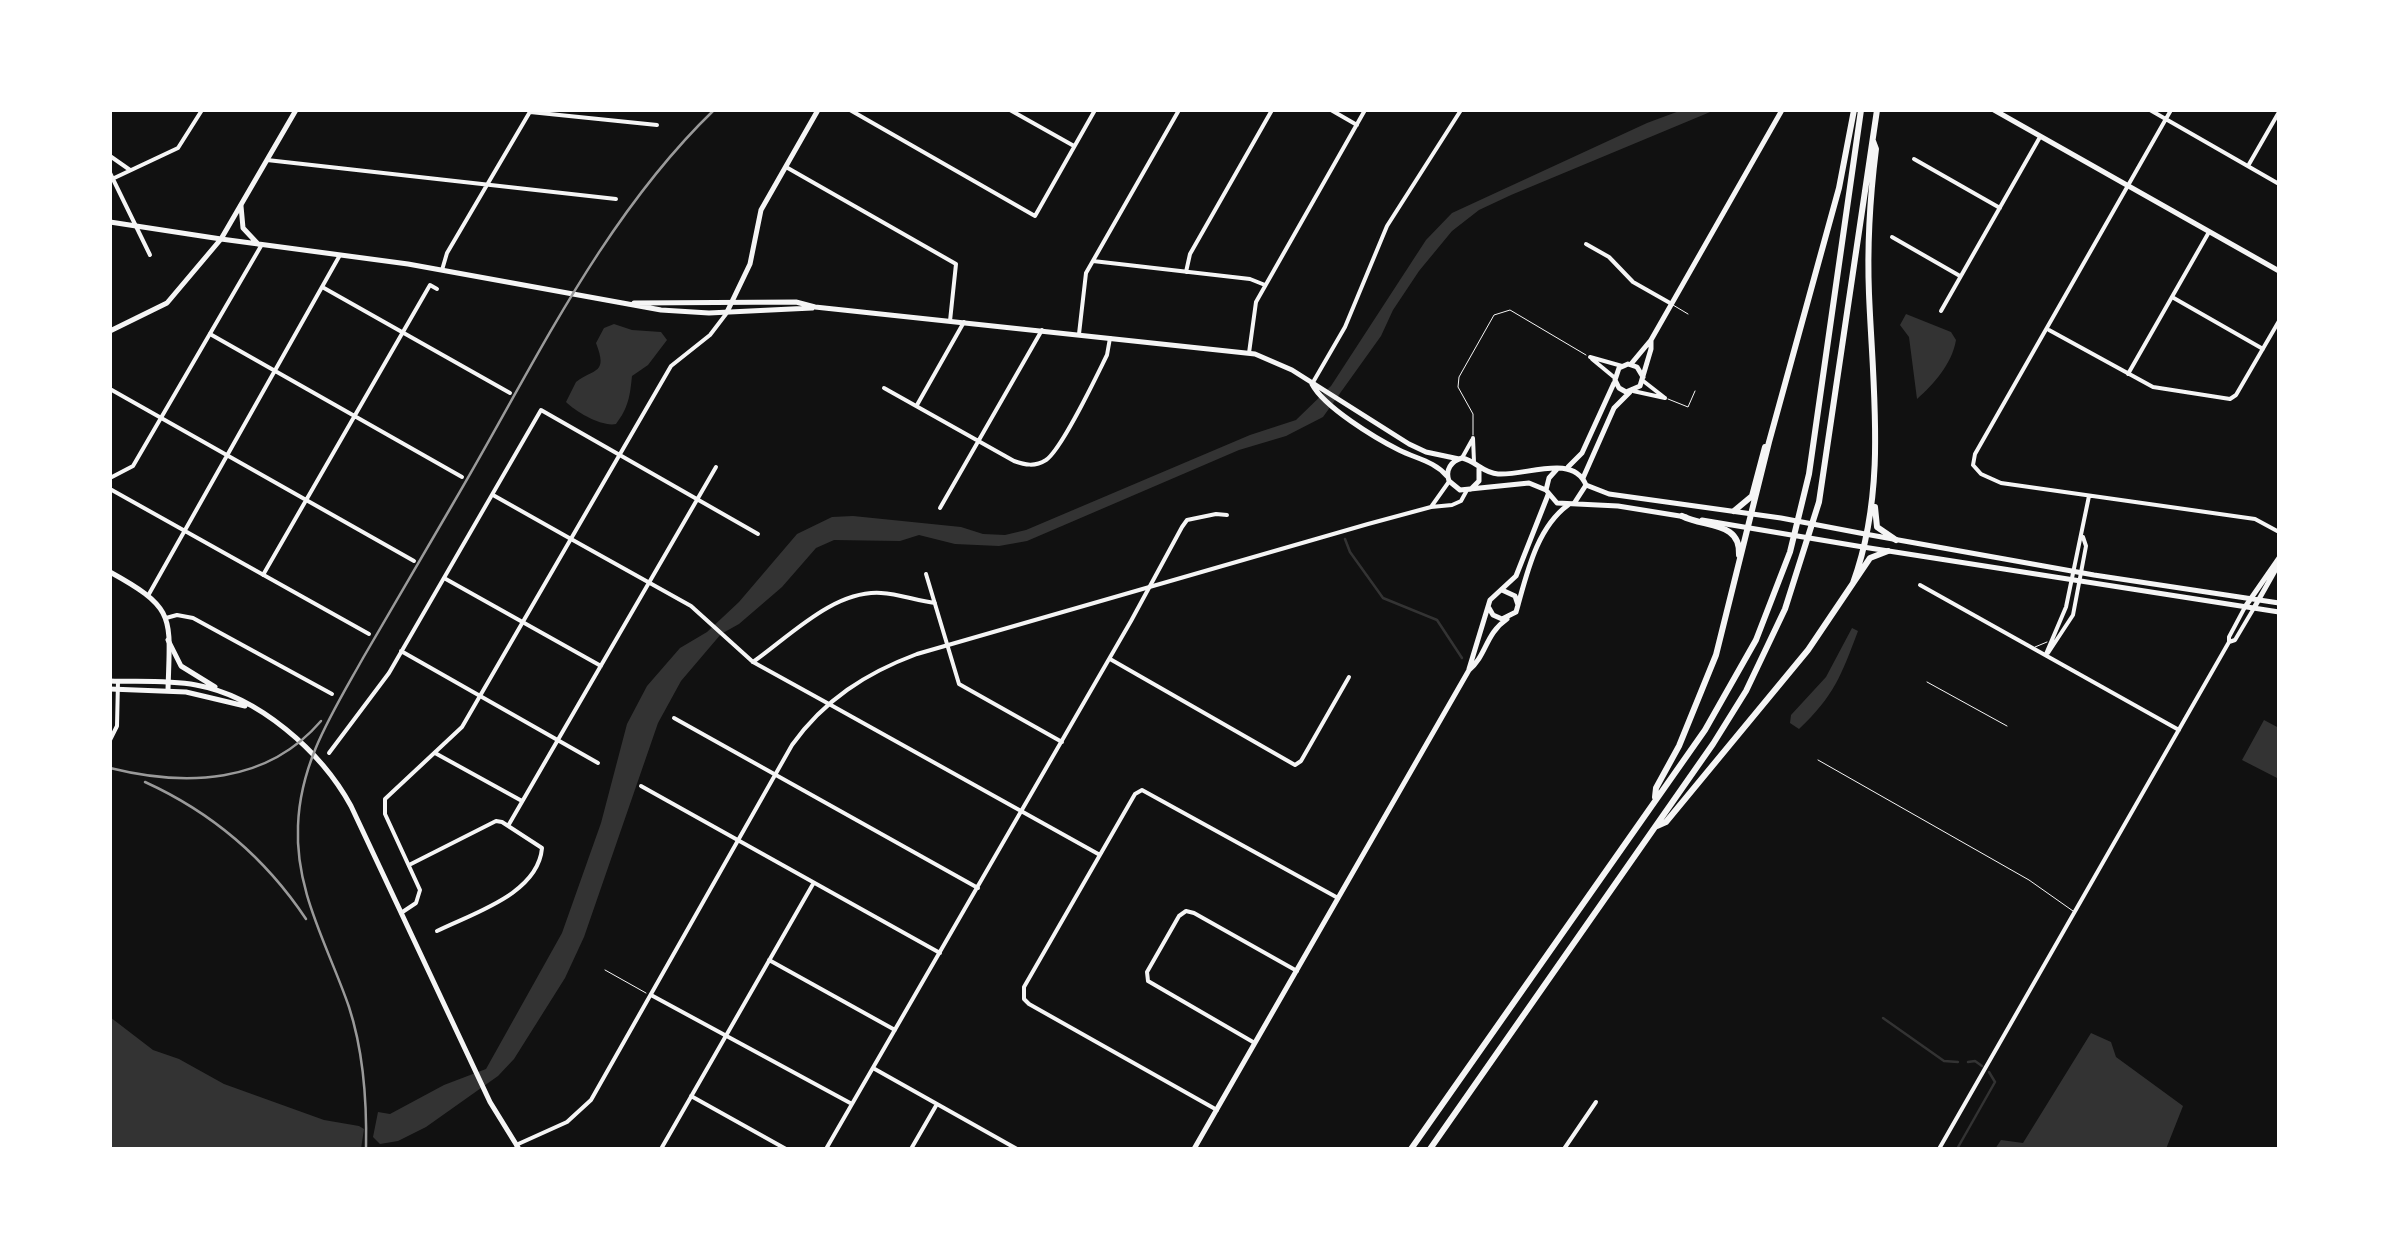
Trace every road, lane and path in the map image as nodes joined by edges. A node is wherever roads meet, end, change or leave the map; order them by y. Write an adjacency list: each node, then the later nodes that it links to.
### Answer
1 (202, 110): 31 (street)
2 (296, 110): 28 (main road)
3 (818, 110): 30 (main road)
4 (850, 110): 25 (street)
5 (1010, 110): 25 (street)
6 (1094, 110): 25 (street)
7 (1179, 110): 48 (street)
8 (1272, 110): 51 (street)
9 (1331, 110): 22 (street)
10 (1366, 110): 22 (street)
11 (1461, 110): 84 (street)
12 (1782, 110): 59 (main road)
13 (1857, 110): 97 (highway); 197 (highway)
14 (1877, 110): 24 (highway)
15 (1994, 110): 23 (main road)
16 (2150, 110): 20 (street)
17 (2171, 110): 20 (street)
18 (531, 111): 21 (street); 34 (street)
19 (2279, 112): 29 (street)
20 (2165, 119): 29 (street); 35 (street)
21 (656, 125)
22 (1357, 125): 53 (street)
23 (2040, 136): 35 (main road); 38 (street)
24 (1872, 140): 117 (highway); 201 (highway)
25 (1074, 146)
26 (110, 156): 31 (street)
27 (1914, 158): 38 (street)
28 (267, 160): 34 (street); 37 (main road)
29 (2248, 166): 33 (street)
30 (786, 167): 58 (main road); 64 (street)
31 (130, 170): 32 (street)
32 (111, 177): 40 (street)
33 (2279, 184)
34 (488, 186): 36 (street); 49 (street)
35 (2128, 186): 41 (main road); 67 (street)
36 (616, 200)
37 (241, 206): 43 (main road); 45 (main road)
38 (2000, 208): 52 (street)
39 (110, 222): 40 (main road)
40 (136, 226): 43 (main road); 46 (street)
41 (2210, 232): 50 (main road); 56 (street)
42 (1892, 238): 52 (street)
43 (220, 239): 45 (main road); 69 (main road)
44 (1586, 244): 59 (street)
45 (261, 246): 47 (main road); 71 (street)
46 (150, 255)
47 (340, 256): 49 (main road); 54 (street)
48 (1093, 260): 51 (street); 72 (street)
49 (442, 270): 57 (main road)
50 (2279, 271)
51 (1186, 272): 53 (street)
52 (1960, 276): 61 (street)
53 (1265, 286): 76 (street)
54 (324, 288): 70 (street); 80 (street)
55 (438, 289): 70 (street)
56 (2172, 298): 75 (street); 81 (street)
57 (634, 303): 58 (main road); 62 (main road)
58 (732, 303): 60 (main road); 62 (main road)
59 (1670, 304): 63 (lane); 74 (main road)
60 (815, 307): 62 (main road); 64 (main road)
61 (1941, 311)
62 (727, 312): 98 (street)
63 (1688, 314)
64 (950, 321): 66 (main road)
65 (2279, 321): 75 (street)
66 (964, 322): 68 (main road); 92 (street)
67 (2047, 329): 81 (street); 113 (street)
68 (1042, 330): 72 (main road); 96 (street)
69 (110, 331)
70 (403, 333): 89 (street); 93 (street)
71 (210, 334): 80 (street); 94 (street)
72 (1079, 334): 73 (main road)
73 (1110, 338): 76 (main road); 96 (street)
74 (1650, 340): 78 (main road); 82 (main road)
75 (2263, 349): 81 (street)
76 (1249, 353): 84 (main road)
77 (1590, 358): 79 (street); 83 (street); 95 (lane)
78 (1630, 364): 79 (main road); 82 (main road)
79 (1622, 366): 83 (main road)
80 (276, 371): 93 (street); 99 (street)
81 (2128, 374)
82 (1642, 378): 88 (main road); 90 (street)
83 (1615, 379): 88 (main road); 103 (main road)
84 (1312, 384): 91 (main road)
85 (884, 388): 92 (street)
86 (110, 390): 94 (street)
87 (1694, 391): 90 (lane)
88 (1631, 392): 90 (street); 108 (main road)
89 (510, 393)
90 (1664, 398)
91 (1334, 401): 100 (main road); 107 (main road)
92 (916, 406): 96 (street)
93 (355, 416): 105 (street); 115 (street)
94 (161, 418): 99 (street); 106 (street)
95 (1473, 438): 100 (street); 101 (street)
96 (978, 441): 120 (street)
97 (1769, 442): 121 (highway); 122 (highway)
98 (620, 455): 112 (street); 114 (street); 131 (street)
99 (228, 456): 115 (street); 126 (street)
100 (1461, 458): 101 (main road); 107 (main road)
101 (1476, 464): 104 (main road); 110 (main road)
102 (716, 466): 114 (street)
103 (1568, 467): 104 (main road); 108 (main road)
104 (1557, 469): 111 (main road)
105 (462, 477)
106 (110, 478)
107 (1448, 482): 110 (main road); 118 (street); 119 (street)
108 (1585, 482): 116 (main road); 121 (main road)
109 (110, 489): 126 (street)
110 (1468, 490): 111 (main road); 119 (street)
111 (1547, 492): 116 (main road); 150 (main road)
112 (493, 495): 131 (street); 143 (street)
113 (2089, 496): 127 (street); 130 (street)
114 (697, 499): 128 (street); 145 (street)
115 (306, 500): 135 (street); 142 (street)
116 (1571, 504): 124 (main road); 156 (main road)
117 (1874, 504): 129 (highway); 132 (highway)
118 (1431, 507): 119 (street); 149 (street)
119 (1443, 507)
120 (940, 508)
121 (1734, 511): 122 (main road)
122 (1753, 514): 125 (highway); 129 (main road)
123 (1227, 515): 149 (street)
124 (1682, 516): 125 (main road); 138 (highway)
125 (1750, 528): 133 (main road); 138 (highway)
126 (185, 530): 142 (street); 151 (street)
127 (2279, 532)
128 (758, 534)
129 (1866, 534): 132 (main road); 133 (highway)
130 (2083, 537): 139 (street); 140 (street)
131 (571, 538): 145 (street); 163 (street)
132 (1896, 540): 139 (main road)
133 (1863, 548): 134 (main road); 147 (highway)
134 (1888, 551): 144 (main road); 147 (highway)
135 (414, 560)
136 (2278, 560): 152 (main road); 153 (main road)
137 (110, 572): 151 (main road)
138 (1737, 572): 197 (highway)
139 (2073, 572): 140 (main road); 144 (street)
140 (2082, 573): 146 (street); 152 (main road)
141 (926, 574): 155 (street)
142 (263, 575): 164 (street)
143 (444, 578): 163 (street); 170 (street)
144 (2072, 580): 146 (main road); 166 (street)
145 (649, 582): 173 (street); 174 (street)
146 (2080, 582): 158 (main road); 171 (street)
147 (1853, 583): 201 (highway)
148 (1920, 585): 169 (street)
149 (1150, 586): 168 (street); 172 (street)
150 (1502, 590): 156 (main road); 157 (main road)
151 (149, 594): 161 (main road)
152 (2250, 598): 153 (main road); 158 (main road)
153 (2259, 600): 154 (main road); 159 (main road)
154 (2279, 603)
155 (935, 604): 168 (street); 173 (street)
156 (1518, 604): 162 (main road)
157 (1489, 606): 162 (main road); 175 (main road)
158 (2245, 606): 159 (main road); 167 (street)
159 (2254, 608): 160 (main road); 167 (street)
160 (2279, 612)
161 (166, 618): 165 (main road); 181 (street)
162 (1507, 619): 175 (main road)
163 (523, 622): 174 (street); 182 (street)
164 (369, 634)
165 (168, 640): 179 (main road); 180 (main road)
166 (2050, 640): 169 (lane); 171 (street)
167 (2230, 642): 187 (street)
168 (947, 646): 183 (street); 190 (street)
169 (2032, 648): 171 (street)
170 (402, 651): 182 (street); 191 (street)
171 (2046, 656): 187 (street)
172 (1110, 660): 176 (street); 190 (street)
173 (753, 662): 183 (street)
174 (601, 666): 189 (street)
175 (1469, 670): 207 (main road)
176 (1349, 677)
177 (1927, 682): 186 (lane)
178 (114, 685): 179 (main road); 188 (street)
179 (168, 686): 180 (main road); 184 (main road)
180 (222, 692): 184 (main road)
181 (332, 694)
182 (480, 696): 189 (street); 192 (street)
183 (829, 704): 195 (street); 199 (street)
184 (246, 706): 209 (main road)
185 (674, 718): 195 (street)
186 (2007, 726)
187 (2179, 730): 208 (street)
188 (110, 740)
189 (558, 740): 194 (street); 198 (street)
190 (1062, 742): 199 (street)
191 (330, 753)
192 (435, 753): 198 (street); 204 (street)
193 (1818, 760): 208 (lane)
194 (598, 763)
195 (775, 775): 202 (street); 206 (street)
196 (641, 786): 202 (street)
197 (1656, 798): 234 (highway)
198 (522, 801): 200 (street)
199 (1022, 811): 203 (street); 206 (street)
200 (508, 826): 204 (street); 210 (street)
201 (1656, 827): 235 (highway)
202 (738, 840): 205 (street); 215 (street)
203 (1100, 855): 207 (street); 224 (street)
204 (409, 865): 209 (street)
205 (814, 883): 211 (street); 212 (street)
206 (978, 888): 211 (street)
207 (1338, 898): 214 (main road)
208 (2075, 912): 237 (street)
209 (401, 913): 226 (main road)
210 (437, 931)
211 (940, 953): 216 (street)
212 (770, 960): 216 (street); 217 (street)
213 (605, 970): 215 (lane)
214 (1296, 971): 218 (main road); 218 (street)
215 (650, 995): 217 (street); 226 (street)
216 (896, 1030): 219 (street)
217 (726, 1036): 220 (street); 222 (street)
218 (1255, 1043): 224 (main road)
219 (873, 1068): 222 (street); 223 (street)
220 (691, 1096): 227 (street); 228 (street)
221 (1596, 1102): 236 (street)
222 (852, 1104): 229 (street)
223 (937, 1104): 225 (street); 230 (street)
224 (1217, 1110): 233 (main road)
225 (1002, 1141): 231 (street); 232 (street)
226 (514, 1148)
227 (661, 1149)
228 (786, 1149)
229 (826, 1149)
230 (911, 1149)
231 (997, 1149)
232 (1016, 1149)
233 (1194, 1149)
234 (1411, 1149)
235 (1430, 1149)
236 (1564, 1149)
237 (1939, 1149)

